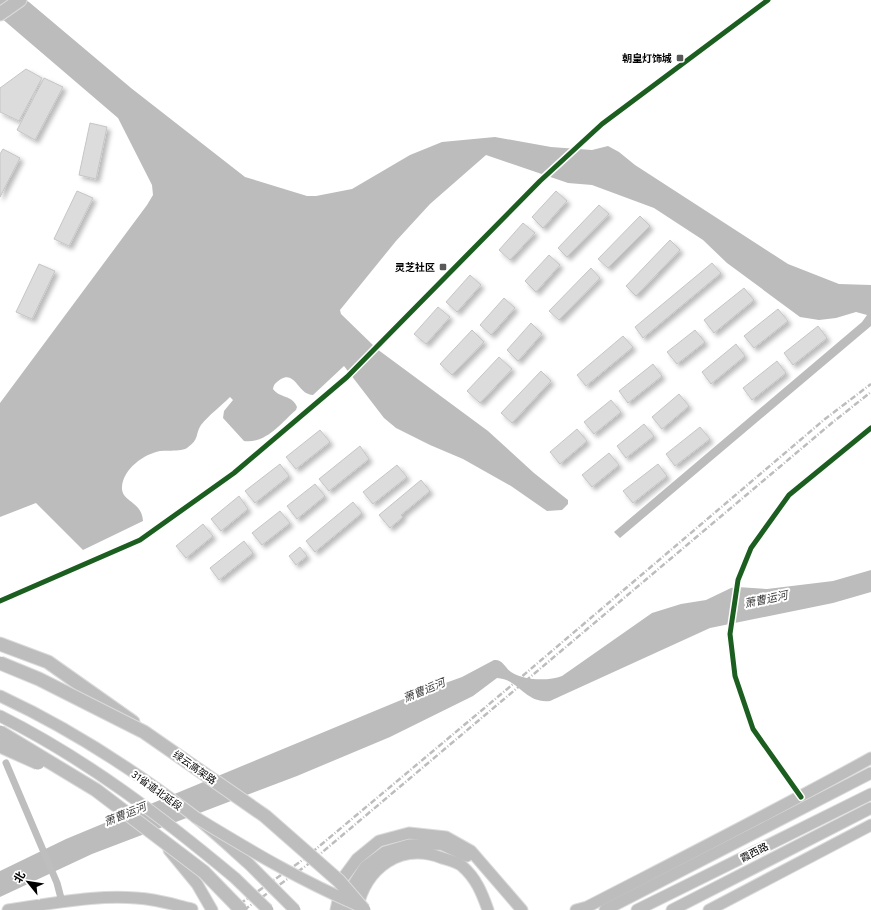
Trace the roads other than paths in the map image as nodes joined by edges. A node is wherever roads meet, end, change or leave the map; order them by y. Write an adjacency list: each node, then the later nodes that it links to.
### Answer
1 (5, 0): 4 (highway)
2 (20, 0): 5 (highway)
3 (768, 0): 7 (street)
4 (0, 4)
5 (0, 14)
6 (871, 428): 20 (street)
7 (0, 601)
8 (0, 644): 22 (highway, bridge)
9 (0, 663): 22 (highway, 绿云高架路, bridge)
10 (0, 696): 23 (main road, 31省道北延段)
11 (0, 716): 30 (main road, bridge)
12 (0, 729): 28 (main road, bridge)
13 (0, 732): 18 (highway, bridge)
14 (0, 746): 18 (highway, bridge)
15 (871, 758): 20 (main road)
16 (6, 763): 25 (street)
17 (871, 773): 41 (main road)
18 (96, 790): 29 (highway, bridge)
19 (871, 794): 42 (main road, 霞西路)
20 (801, 797): 40 (main road)
21 (871, 808): 43 (main road, 霞西路)
22 (265, 816): 35 (highway, 绿云高架路, bridge)
23 (195, 817): 31 (main road, 31省道北延段, bridge); 36 (main road, bridge)
24 (871, 824): 44 (main road)
25 (62, 902): 26 (main road); 27 (main road)
26 (192, 909)
27 (8, 910)
28 (212, 910)
29 (241, 910)
30 (268, 910)
31 (296, 910)
32 (336, 910): 39 (main road)
33 (347, 910): 38 (main road)
34 (357, 910): 37 (main road)
35 (364, 910)
36 (370, 910)
37 (488, 910)
38 (512, 910)
39 (522, 910)
40 (576, 910)
41 (605, 910)
42 (637, 910)
43 (672, 910)
44 (709, 910)

